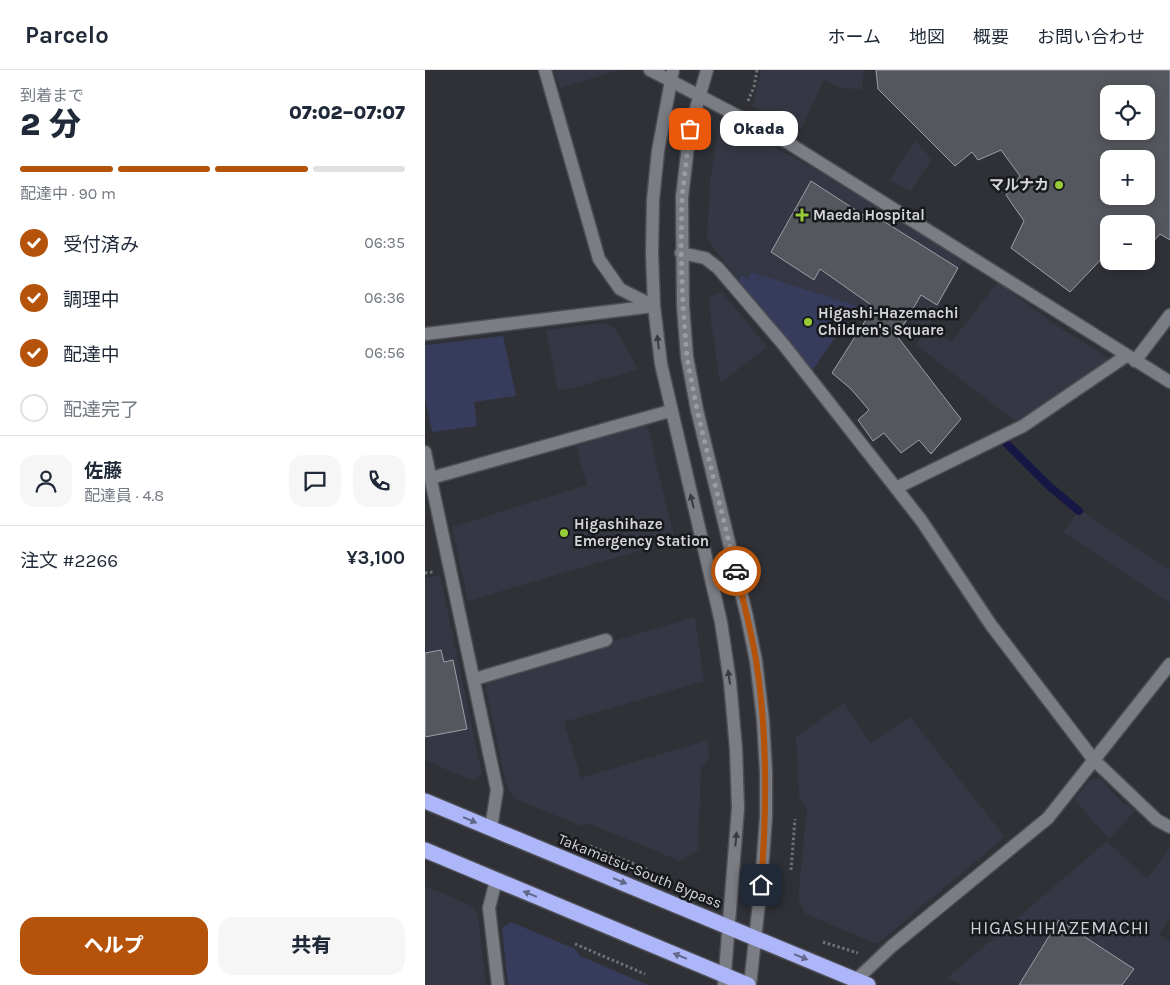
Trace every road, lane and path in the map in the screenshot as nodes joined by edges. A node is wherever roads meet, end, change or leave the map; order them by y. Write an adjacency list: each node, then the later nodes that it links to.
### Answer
1 (545, 70): 9 (street)
2 (650, 70): 5 (street)
3 (707, 70): 6 (street)
4 (757, 70): 7 (path)
5 (672, 76): 6 (street); 9 (street)
6 (701, 96): 7 (street); 8 (street)
7 (741, 117): 12 (street)
8 (681, 253): 17 (street); 32 (street)
9 (654, 306): 11 (street); 14 (street, one-way to 9)
10 (1170, 315): 12 (street)
11 (425, 334)
12 (1130, 358): 13 (street); 17 (street)
13 (1170, 382)
14 (670, 410): 16 (street); 31 (street, one-way to 14)
15 (425, 452): 16 (street)
16 (431, 478): 20 (street)
17 (896, 488): 21 (street)
18 (606, 640): 20 (street)
19 (1170, 664): 21 (street)
20 (475, 679): 25 (street)
21 (1094, 760): 24 (street); 38 (street)
22 (425, 801): 25 (highway, Takamatsu-South Bypass, one-way to 25)
23 (795, 819): 29 (path)
24 (1170, 827)
25 (491, 828): 31 (highway, Takamatsu-South Bypass, one-way to 31)
26 (590, 846): 28 (path)
27 (425, 850): 30 (highway)
28 (647, 869)
29 (791, 870)
30 (496, 880): 37 (highway, one-way to 30); 39 (street)
31 (729, 926): 32 (highway, Takamatsu-South Bypass); 37 (street)
32 (756, 939): 38 (highway, Takamatsu-South Bypass, one-way to 38); 40 (street)
33 (823, 942): 35 (path)
34 (575, 944): 36 (path)
35 (862, 954)
36 (645, 974)
37 (725, 980): 40 (highway)
38 (862, 982)
39 (497, 985)
40 (749, 985)

